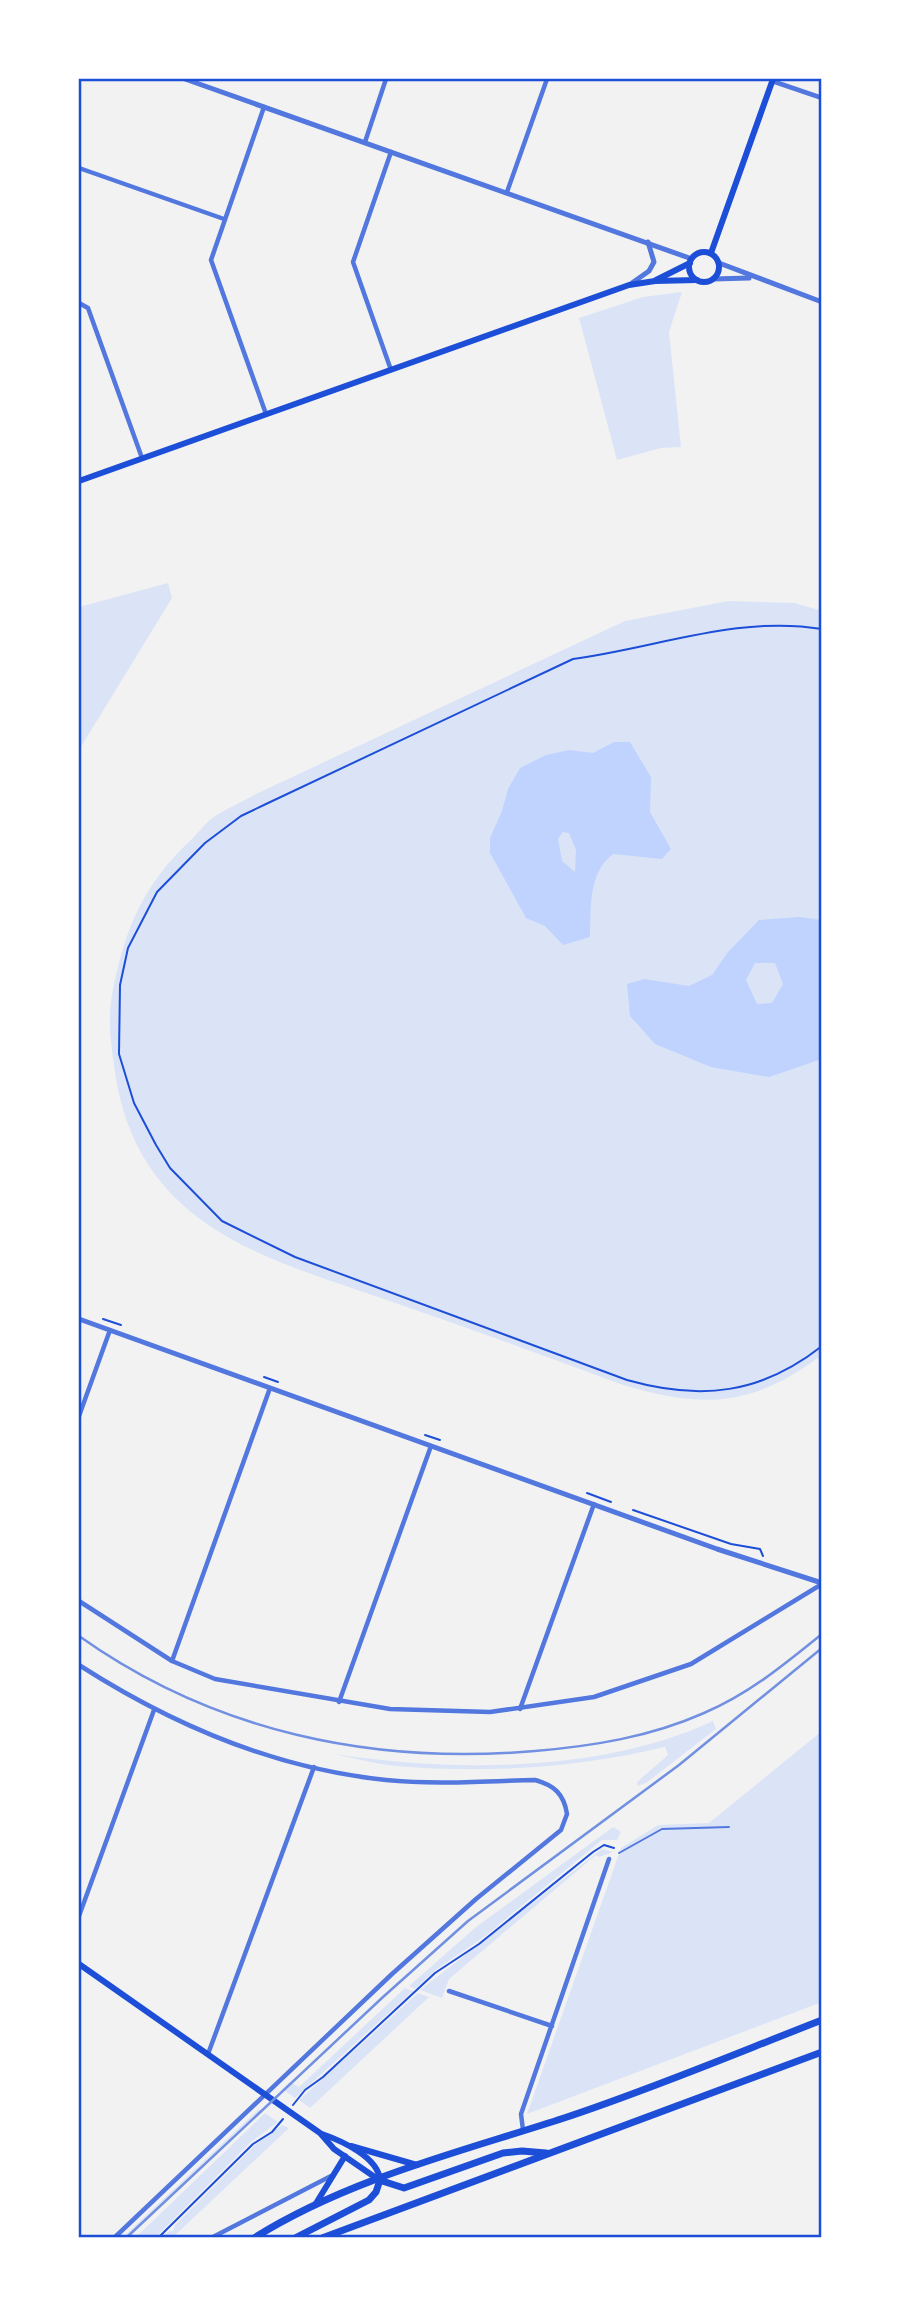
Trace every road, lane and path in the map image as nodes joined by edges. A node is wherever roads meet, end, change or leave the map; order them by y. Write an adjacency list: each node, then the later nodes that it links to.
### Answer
1 (185, 79): 6 (street)
2 (386, 79): 7 (street)
3 (547, 79): 10 (street)
4 (772, 80): 5 (street); 13 (main road)
5 (822, 99)
6 (264, 107): 7 (street); 11 (street)
7 (365, 142): 8 (street)
8 (391, 151): 10 (street); 23 (street)
9 (79, 168): 11 (street)
10 (507, 192): 12 (street)
11 (224, 219): 24 (street)
12 (648, 241): 14 (street); 20 (street)
13 (711, 253): 14 (main road); 15 (main road)
14 (691, 261): 18 (main road); 19 (main road)
15 (719, 263): 16 (street); 17 (main road)
16 (752, 278): 17 (street); 21 (street)
17 (714, 279): 18 (main road)
18 (697, 280): 19 (main road)
19 (654, 281): 20 (main road)
20 (629, 285): 23 (main road)
21 (822, 302)
22 (79, 303): 25 (street)
23 (391, 370): 24 (main road)
24 (266, 414): 25 (main road)
25 (142, 459): 26 (main road)
26 (79, 481)
27 (822, 629): 30 (path)
28 (79, 1319): 29 (street)
29 (110, 1331): 31 (street); 32 (street)
30 (822, 1346)
31 (270, 1388): 33 (street); 39 (street)
32 (79, 1416)
33 (430, 1446): 34 (street); 41 (street)
34 (594, 1504): 37 (street); 43 (street)
35 (746, 1545): 36 (path)
36 (760, 1549)
37 (822, 1584): 43 (street)
38 (79, 1601): 39 (street)
39 (172, 1661): 41 (street)
40 (79, 1665): 42 (street)
41 (339, 1702): 43 (street)
42 (154, 1710): 44 (street); 48 (street)
43 (520, 1710)
44 (314, 1767): 54 (street); 55 (street)
45 (729, 1826): 46 (lane)
46 (619, 1853): 56 (path)
47 (609, 1859): 52 (street)
48 (79, 1916)
49 (79, 1964): 54 (main road)
50 (449, 1991): 52 (street)
51 (822, 2020): 58 (highway)
52 (552, 2026): 58 (street)
53 (822, 2052): 62 (highway)
54 (208, 2054): 55 (main road)
55 (265, 2094): 59 (main road); 69 (street)
56 (294, 2104)
57 (284, 2118): 70 (path)
58 (523, 2130): 60 (highway)
59 (320, 2133): 61 (main road); 63 (main road)
60 (483, 2143): 64 (highway); 65 (highway)
61 (346, 2144): 65 (main road); 67 (main road)
62 (546, 2153): 64 (highway); 74 (highway)
63 (345, 2156): 66 (main road); 67 (main road)
64 (487, 2158): 67 (highway)
65 (417, 2165): 67 (highway)
66 (336, 2173): 68 (main road); 71 (street)
67 (380, 2180): 68 (highway); 73 (highway)
68 (314, 2205): 72 (highway)
69 (114, 2238)
70 (158, 2238)
71 (211, 2238)
72 (254, 2238)
73 (295, 2238)
74 (323, 2238)

